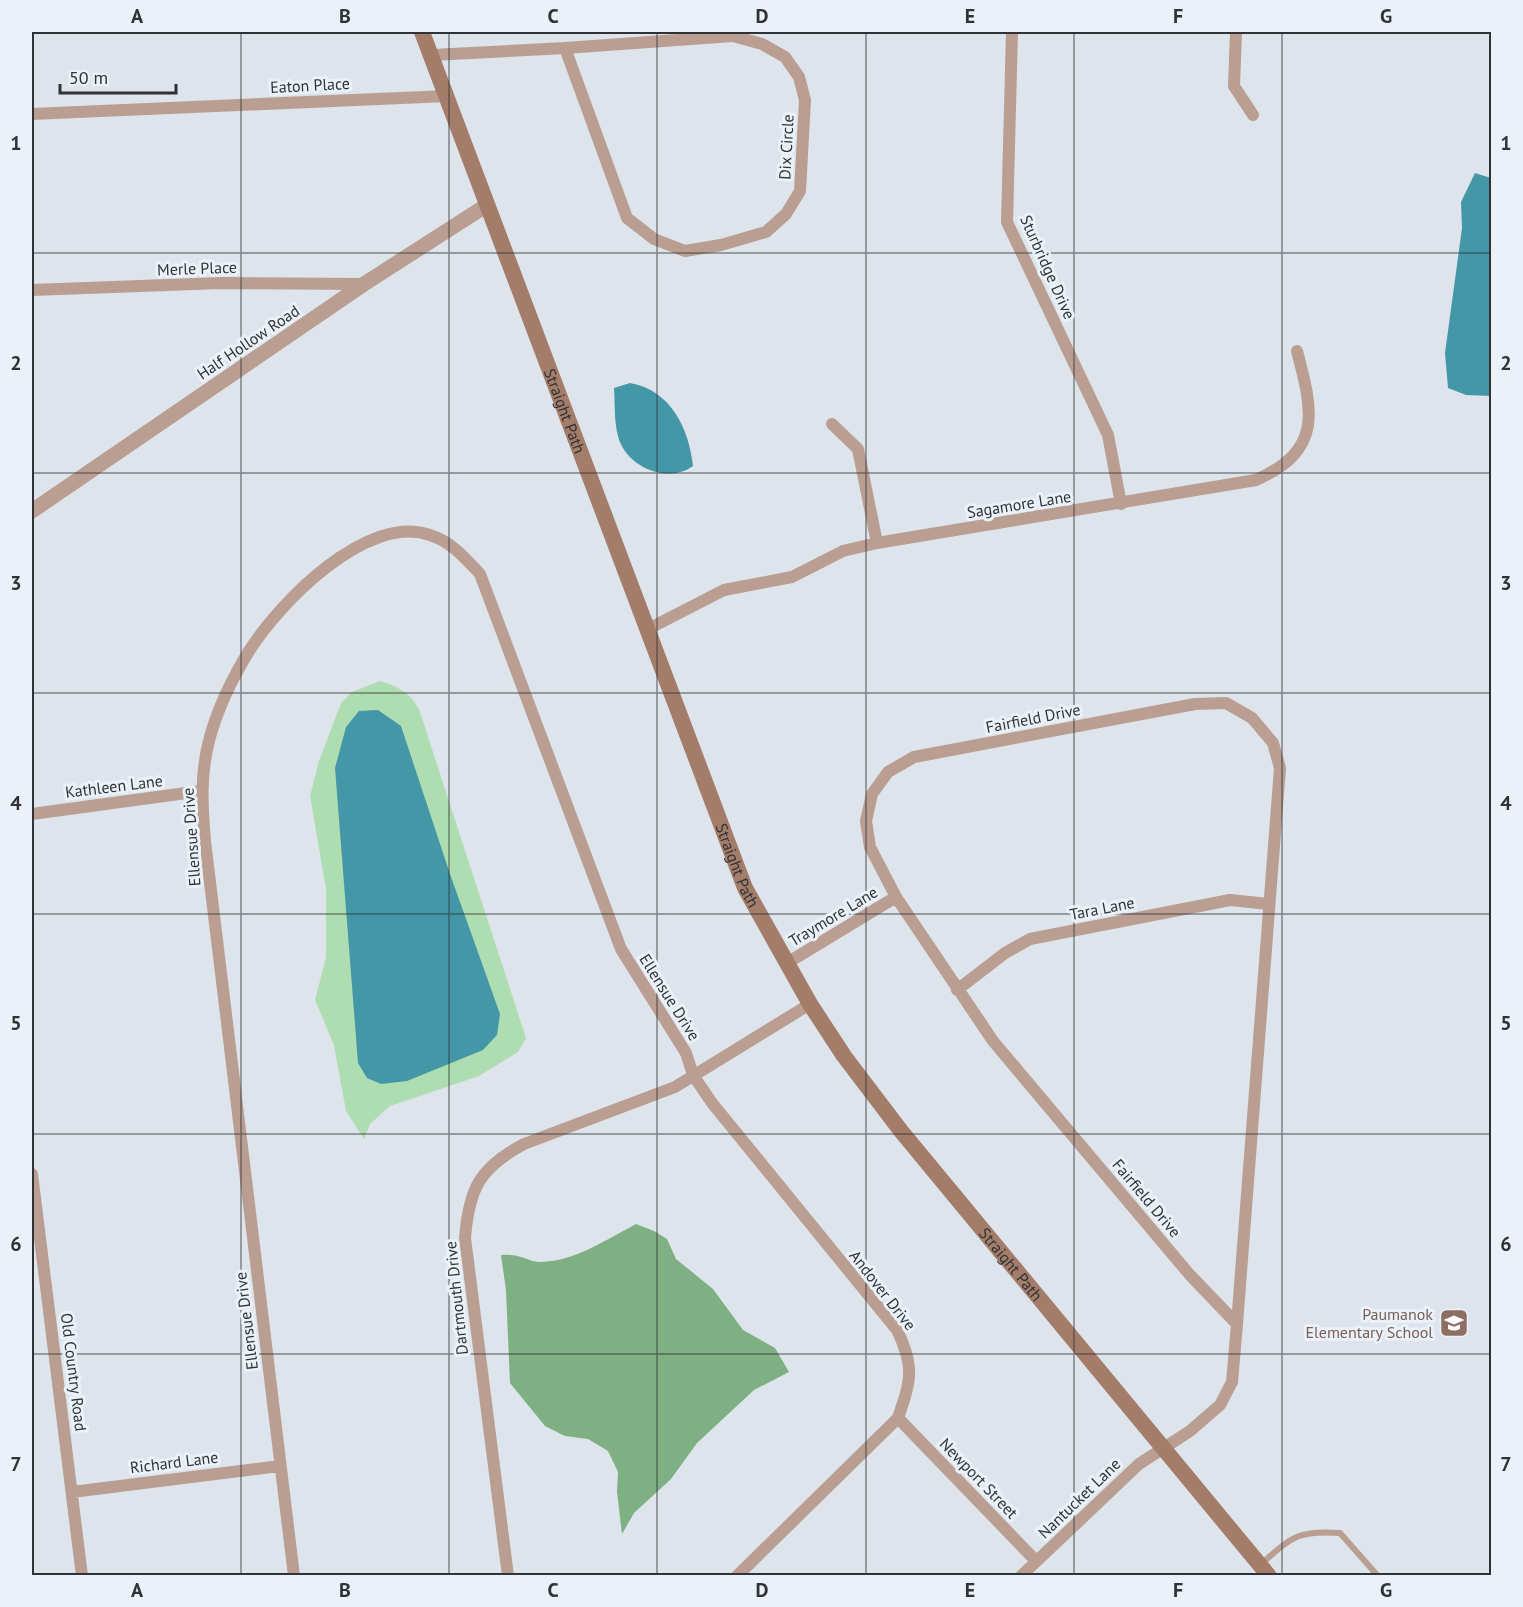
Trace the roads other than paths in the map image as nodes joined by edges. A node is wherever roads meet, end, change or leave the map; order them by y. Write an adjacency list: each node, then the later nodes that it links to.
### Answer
1 (422, 32): 5 (main road, Straight Path)
2 (1012, 32): 14 (street, Sturbridge Drive)
3 (1236, 32): 8 (street)
4 (565, 48): 4 (street, Dix Circle); 5 (street, Dix Circle)
5 (432, 56): 6 (main road, Straight Path)
6 (447, 96): 7 (street, Eaton Place); 9 (main road, Straight Path)
7 (32, 114)
8 (1253, 115)
9 (487, 205): 10 (street, Half Hollow Road); 17 (main road, Straight Path)
10 (364, 284): 11 (street, Merle Place); 15 (street, Half Hollow Road)
11 (32, 290)
12 (1297, 351): 14 (street, Sagamore Lane)
13 (832, 424): 16 (street)
14 (1121, 504): 16 (street, Sagamore Lane)
15 (32, 511)
16 (877, 543): 17 (street, Sagamore Lane)
17 (648, 629): 22 (main road, Straight Path)
18 (201, 791): 19 (street, Kathleen Lane); 25 (street, Ellensue Drive); 30 (street, Ellensue Drive)
19 (32, 813)
20 (896, 897): 21 (street, Fairfield Drive); 22 (street, Traymore Lane); 23 (street, Fairfield Drive)
21 (1269, 904): 23 (street, Tara Lane); 27 (street, Fairfield Drive)
22 (787, 963): 24 (main road, Straight Path)
23 (957, 990): 27 (street, Fairfield Drive)
24 (810, 1004): 25 (street, Dartmouth Drive); 29 (main road, Straight Path)
25 (693, 1075): 28 (street, Andover Drive); 36 (street, Dartmouth Drive)
26 (32, 1174): 31 (street, Old Country Road)
27 (1237, 1324): 29 (street, Fairfield Drive)
28 (898, 1418): 32 (street, Newport Street); 37 (street, Andover Drive)
29 (1162, 1448): 32 (street, Nantucket Lane); 33 (main road, Straight Path)
30 (280, 1466): 31 (street, Richard Lane); 35 (street, Ellensue Drive)
31 (72, 1492): 34 (street, Old Country Road)
32 (1036, 1561): 38 (street, Nantucket Lane)
33 (1264, 1570): 39 (lane)
34 (82, 1575)
35 (294, 1575)
36 (508, 1575)
37 (737, 1575)
38 (1021, 1575)
39 (1378, 1575)

